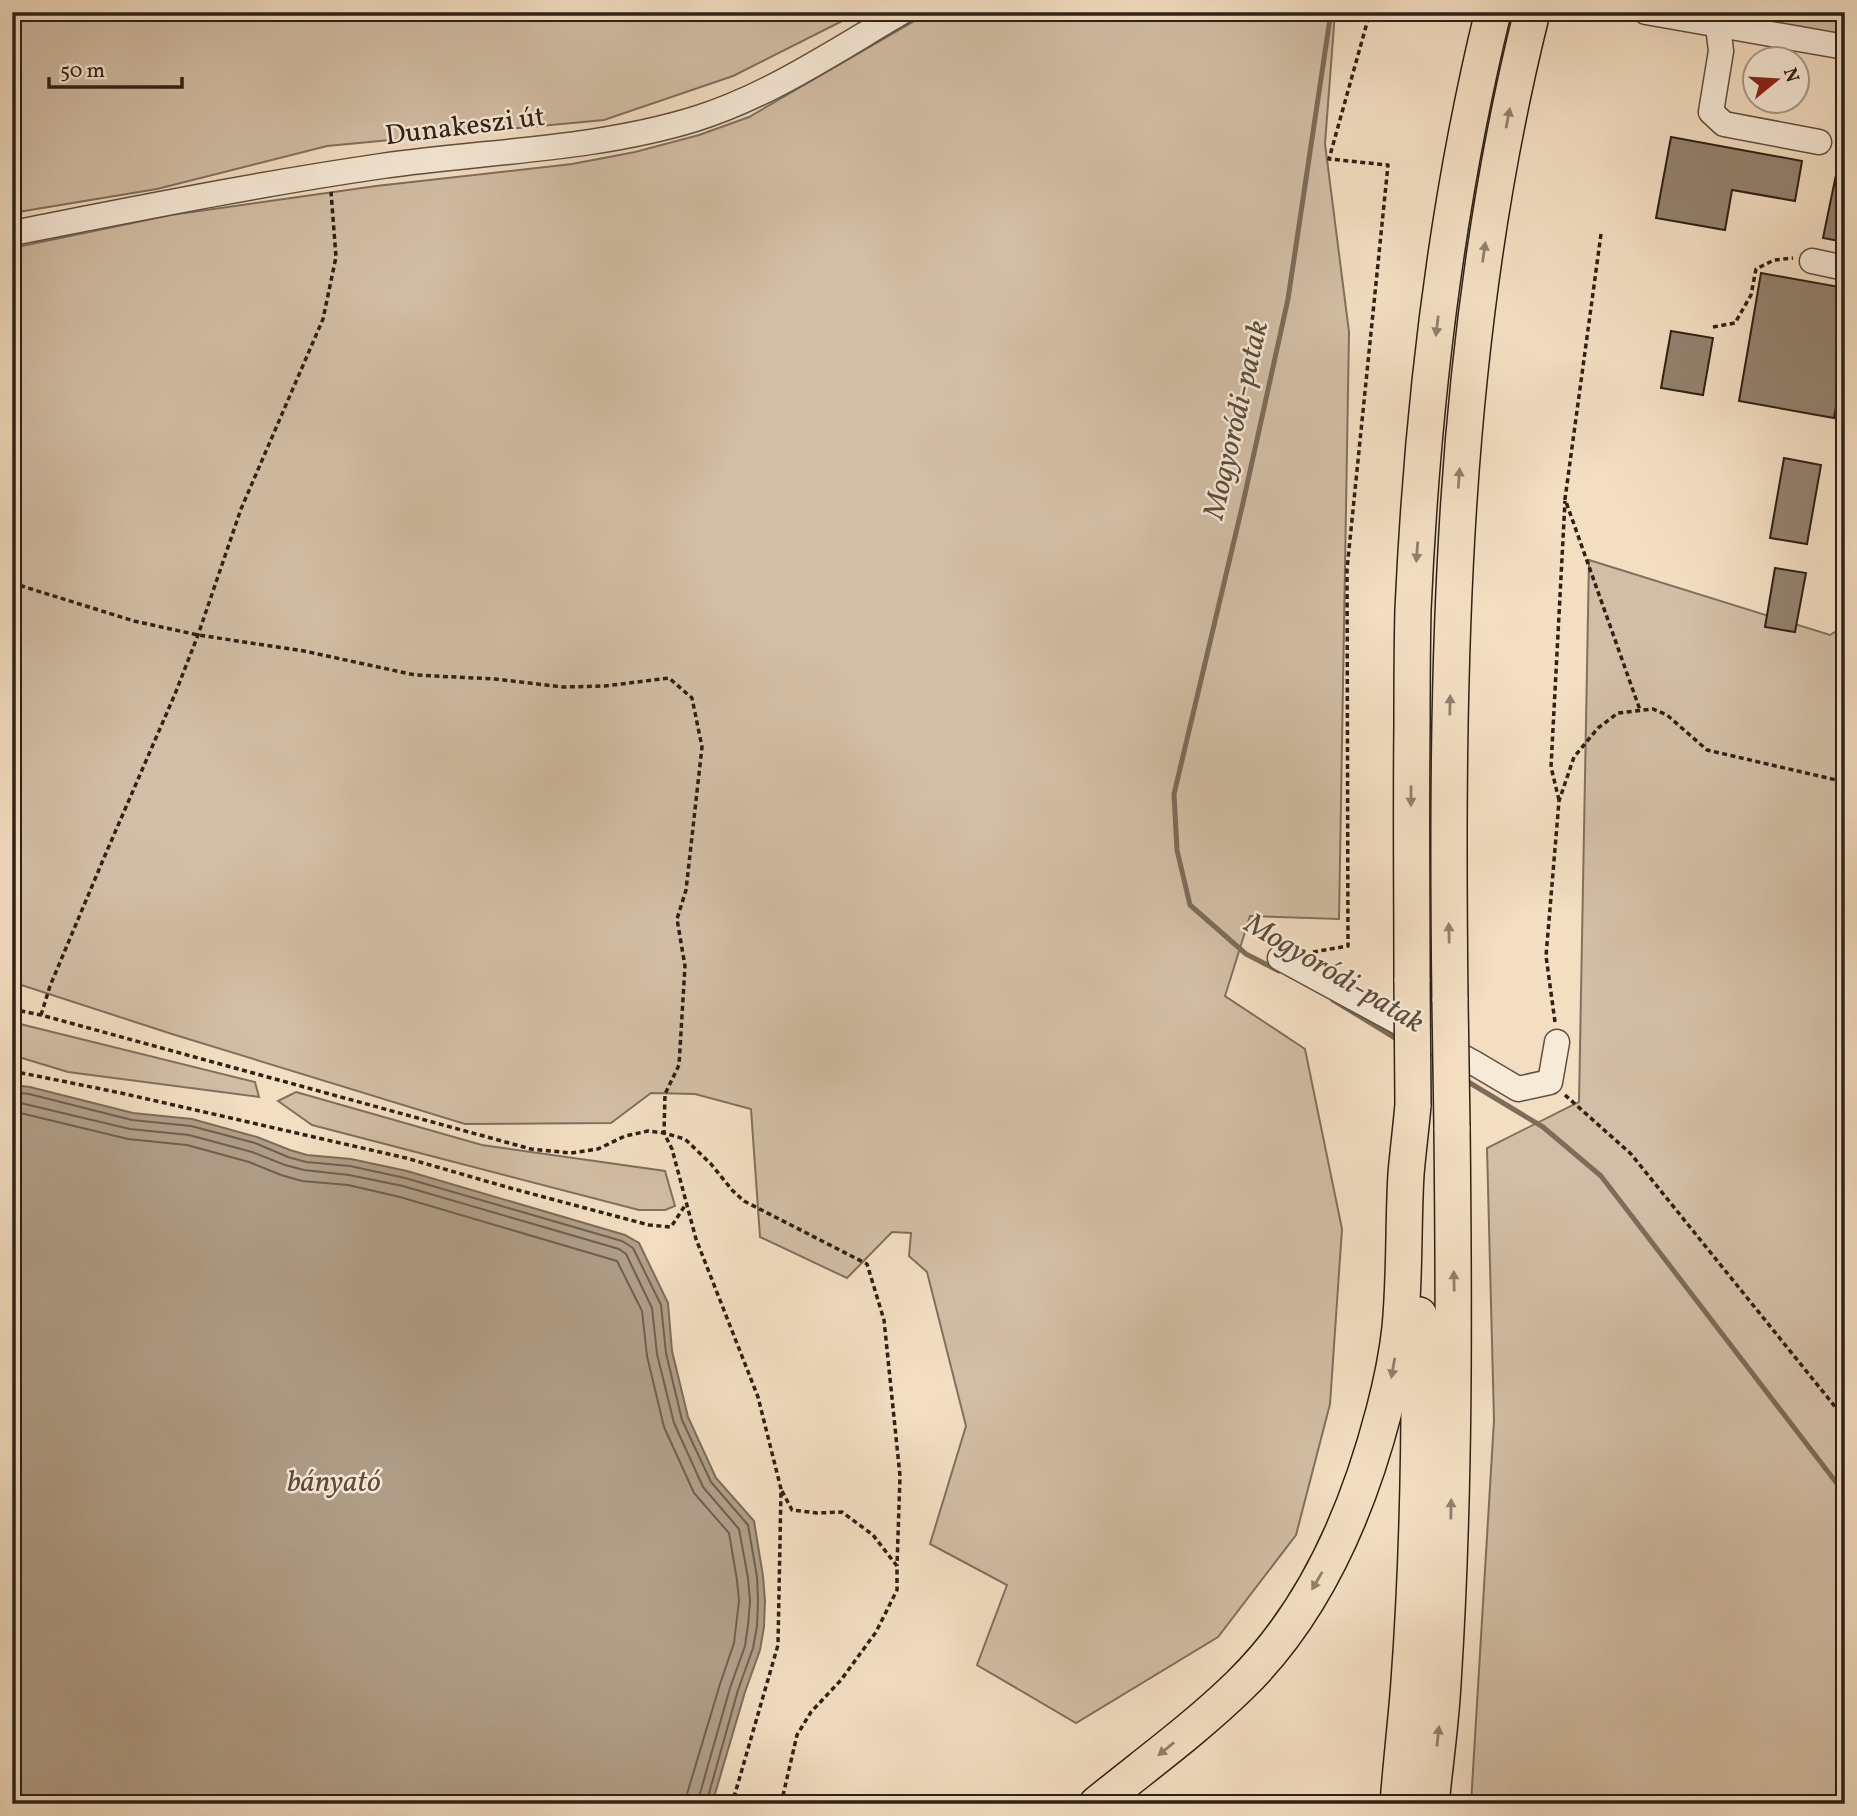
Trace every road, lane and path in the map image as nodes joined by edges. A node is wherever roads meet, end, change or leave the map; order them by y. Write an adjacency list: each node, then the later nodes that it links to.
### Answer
1 (902, 12): 9 (street, Dunakeszi út)
2 (1370, 12): 21 (path)
3 (1493, 12): 27 (highway, one-way to 27, bridge)
4 (1532, 12): 37 (highway, one-way to 4, bridge)
5 (1646, 12): 6 (street)
6 (1718, 26): 7 (street); 8 (street)
7 (1845, 47)
8 (1819, 142)
9 (330, 176): 10 (street, Dunakeszi út); 17 (path)
10 (12, 233)
11 (1601, 234): 15 (path)
12 (1812, 261): 13 (street); 14 (path)
13 (1845, 268)
14 (1713, 327)
15 (1565, 499): 18 (path); 20 (path)
16 (12, 583): 17 (path)
17 (198, 635): 23 (path); 28 (path)
18 (1640, 711): 19 (path); 20 (path)
19 (1845, 782)
20 (1559, 801): 24 (path)
21 (1280, 958): 26 (street)
22 (12, 1009): 23 (path)
23 (41, 1015): 28 (path)
24 (1557, 1042): 26 (street)
25 (12, 1072): 29 (path)
26 (1550, 1082): 30 (path)
27 (1413, 1105): 35 (highway, one-way to 35); 36 (highway)
28 (664, 1133): 29 (path); 32 (path)
29 (686, 1204): 31 (path)
30 (1845, 1419)
31 (781, 1489): 32 (path); 33 (path)
32 (897, 1566): 34 (path)
33 (732, 1804)
34 (780, 1804)
35 (1097, 1804)
36 (1398, 1804)
37 (1431, 1804)

